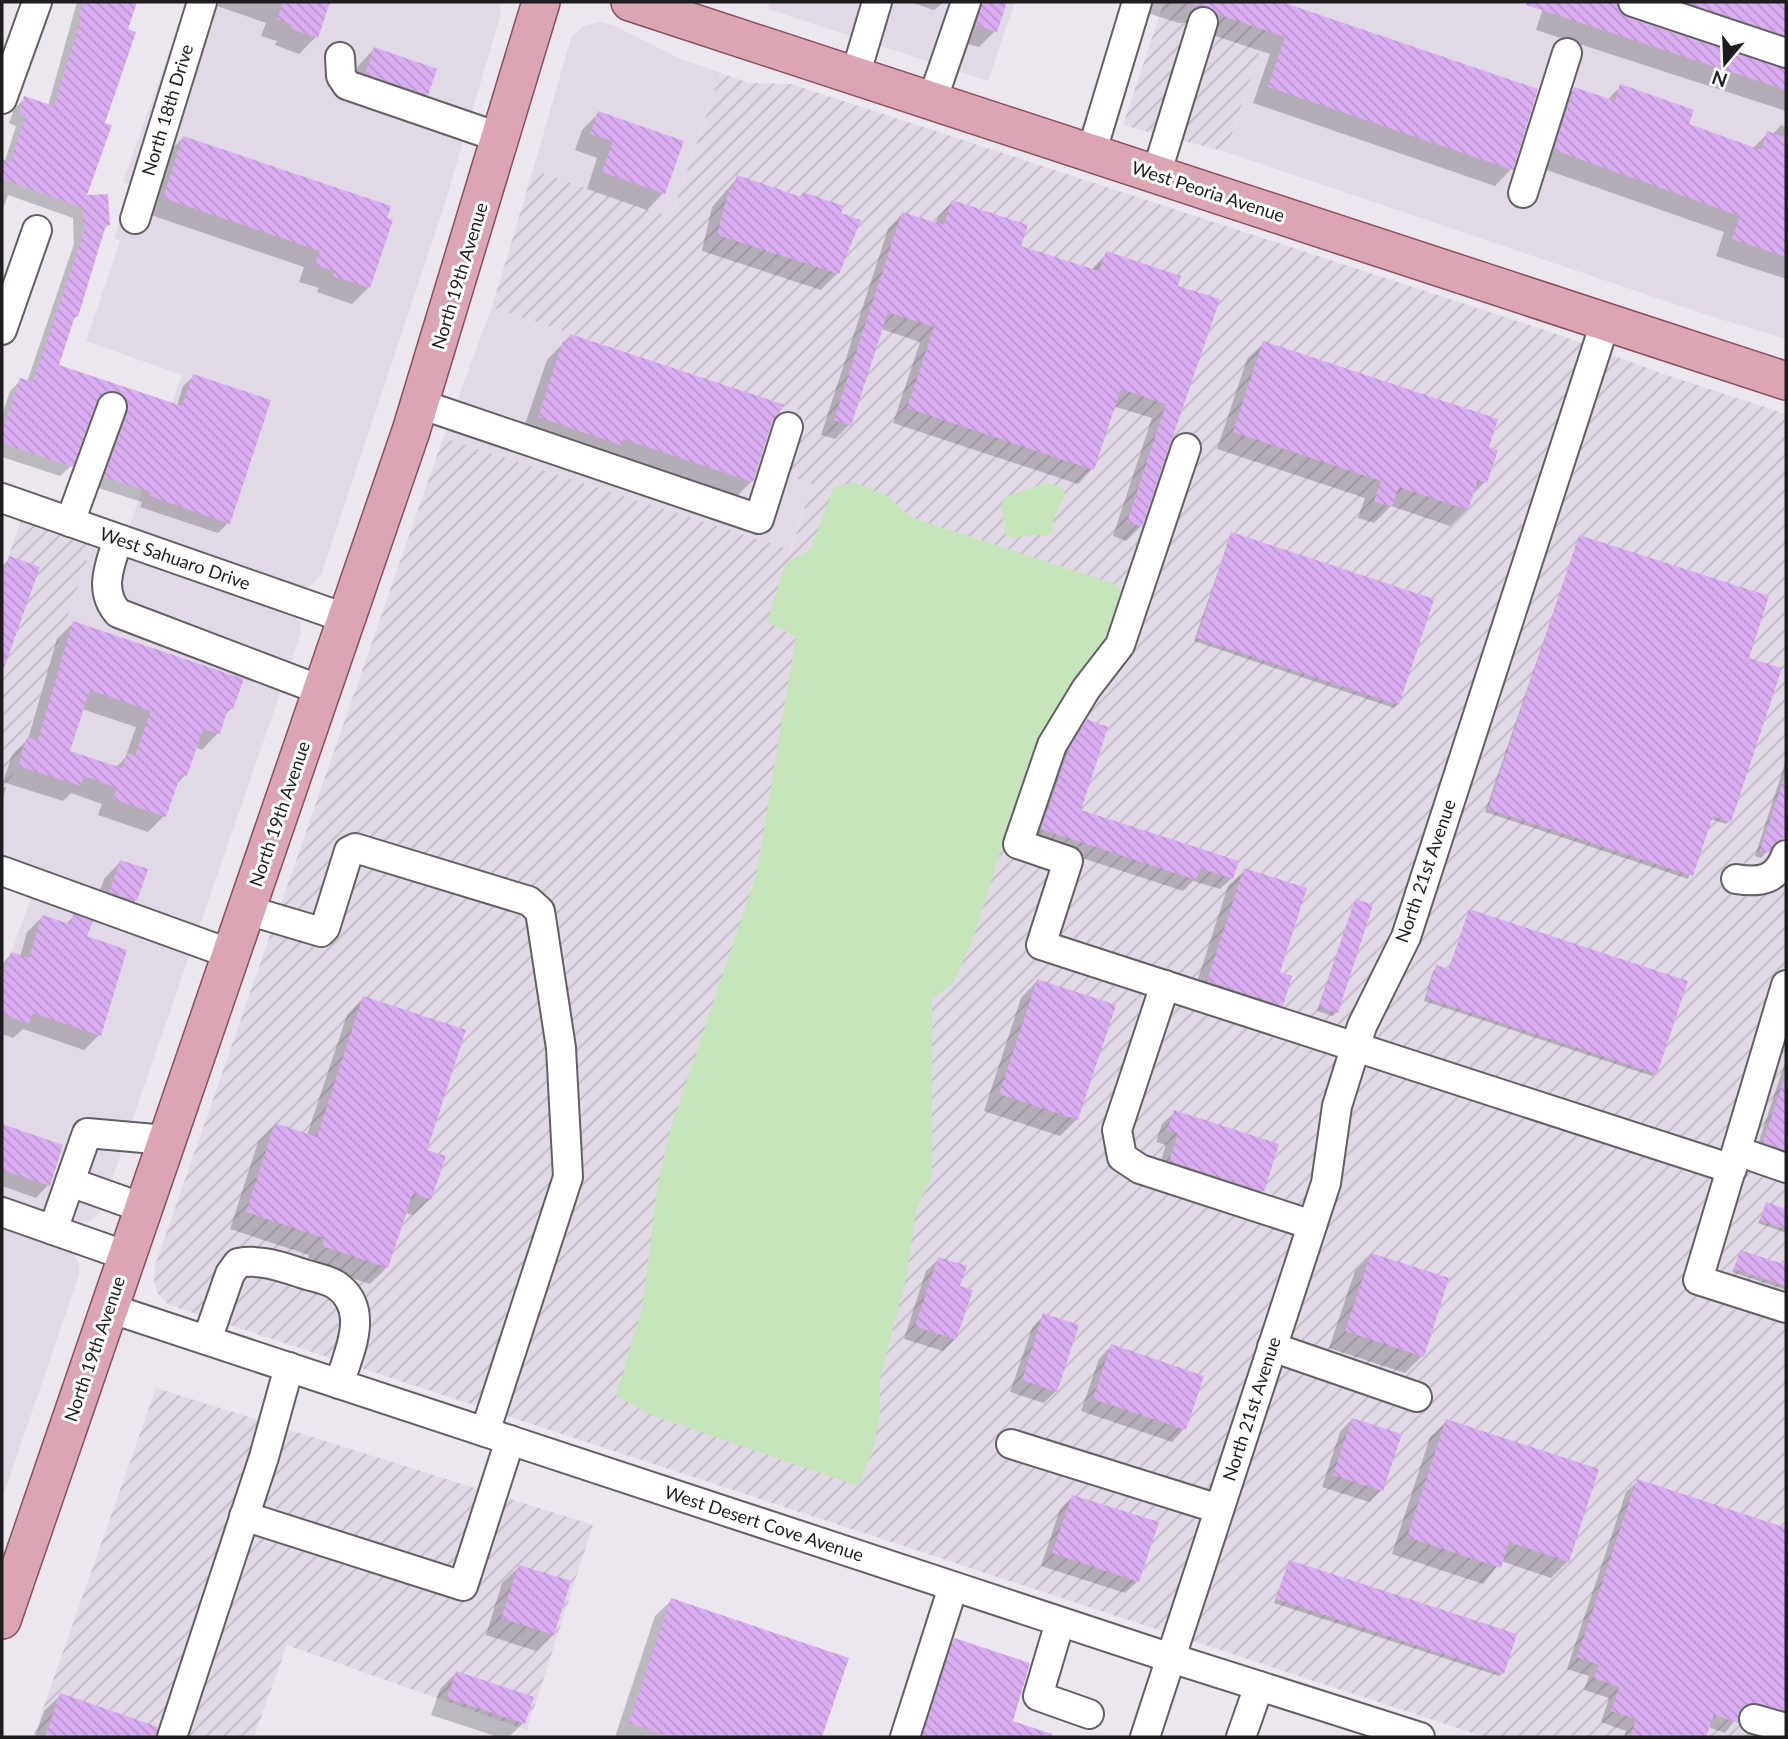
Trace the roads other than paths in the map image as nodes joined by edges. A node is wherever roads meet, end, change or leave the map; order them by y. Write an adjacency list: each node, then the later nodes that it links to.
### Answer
1 (37, 2): 14 (street)
2 (541, 2): 16 (main road, North 19th Avenue)
3 (630, 2): 13 (main road, West Peoria Avenue)
4 (877, 2): 13 (street)
5 (966, 2): 15 (street)
6 (1138, 2): 17 (street)
7 (1633, 2): 11 (street)
8 (196, 4): 20 (street, North 18th Drive)
9 (1203, 22): 18 (street)
10 (1567, 53): 19 (street)
11 (1786, 53)
12 (340, 57): 16 (street)
13 (855, 76): 15 (main road, West Peoria Avenue)
14 (2, 99)
15 (932, 101): 17 (main road, West Peoria Avenue)
16 (501, 138): 25 (main road, North 19th Avenue)
17 (1091, 154): 18 (main road, West Peoria Avenue)
18 (1156, 175): 22 (main road, West Peoria Avenue)
19 (1523, 193)
20 (135, 219)
21 (37, 230): 23 (street)
22 (1605, 323): 24 (main road, West Peoria Avenue); 41 (street, North 21st Avenue)
23 (2, 330)
24 (1786, 381)
25 (420, 404): 27 (street); 32 (main road, North 19th Avenue)
26 (112, 407): 30 (street)
27 (788, 427)
28 (1186, 449): 39 (street)
29 (2, 499): 30 (street, West Sahuaro Drive)
30 (70, 522): 31 (street, West Sahuaro Drive)
31 (118, 539): 32 (street, West Sahuaro Drive); 33 (street)
32 (348, 619): 33 (main road, North 19th Avenue)
33 (323, 691): 37 (main road, North 19th Avenue)
34 (1786, 855): 36 (street)
35 (2, 871): 38 (street)
36 (1736, 879)
37 (247, 910): 38 (main road, North 19th Avenue); 58 (street)
38 (231, 954): 42 (main road, North 19th Avenue)
39 (1164, 985): 41 (street); 48 (street)
40 (1786, 985): 43 (street)
41 (1355, 1047): 43 (street); 48 (street, North 21st Avenue)
42 (166, 1140): 45 (street); 46 (main road, North 19th Avenue)
43 (1735, 1160): 44 (street); 52 (street)
44 (1786, 1168)
45 (70, 1182): 46 (street); 49 (street)
46 (142, 1208): 50 (main road, North 19th Avenue)
47 (2, 1212): 49 (street)
48 (1312, 1226): 54 (street, North 21st Avenue)
49 (53, 1230): 50 (street)
50 (127, 1256): 51 (main road, North 19th Avenue)
51 (109, 1308): 53 (street, West Desert Cove Avenue); 63 (main road, North 19th Avenue)
52 (1786, 1308)
53 (207, 1340): 55 (street, West Desert Cove Avenue); 56 (street)
54 (1272, 1347): 57 (street); 60 (street, North 21st Avenue)
55 (289, 1367): 56 (street, West Desert Cove Avenue); 61 (street)
56 (339, 1384): 58 (street, West Desert Cove Avenue)
57 (1417, 1397)
58 (498, 1436): 61 (street); 62 (street, West Desert Cove Avenue)
59 (1010, 1444): 60 (street)
60 (1219, 1509): 65 (street, North 21st Avenue)
61 (244, 1516): 71 (street)
62 (953, 1587): 64 (street, West Desert Cove Avenue); 72 (street)
63 (2, 1620)
64 (1060, 1622): 65 (street, West Desert Cove Avenue); 67 (street)
65 (1171, 1658): 66 (street, West Desert Cove Avenue); 73 (street, North 21st Avenue)
66 (1259, 1686): 70 (street, West Desert Cove Avenue); 74 (street)
67 (1089, 1714)
68 (1754, 1718): 69 (street)
69 (1786, 1728)
70 (1367, 1729): 75 (street, West Desert Cove Avenue)
71 (172, 1737)
72 (905, 1737)
73 (1145, 1737)
74 (1241, 1737)
75 (1420, 1737)

